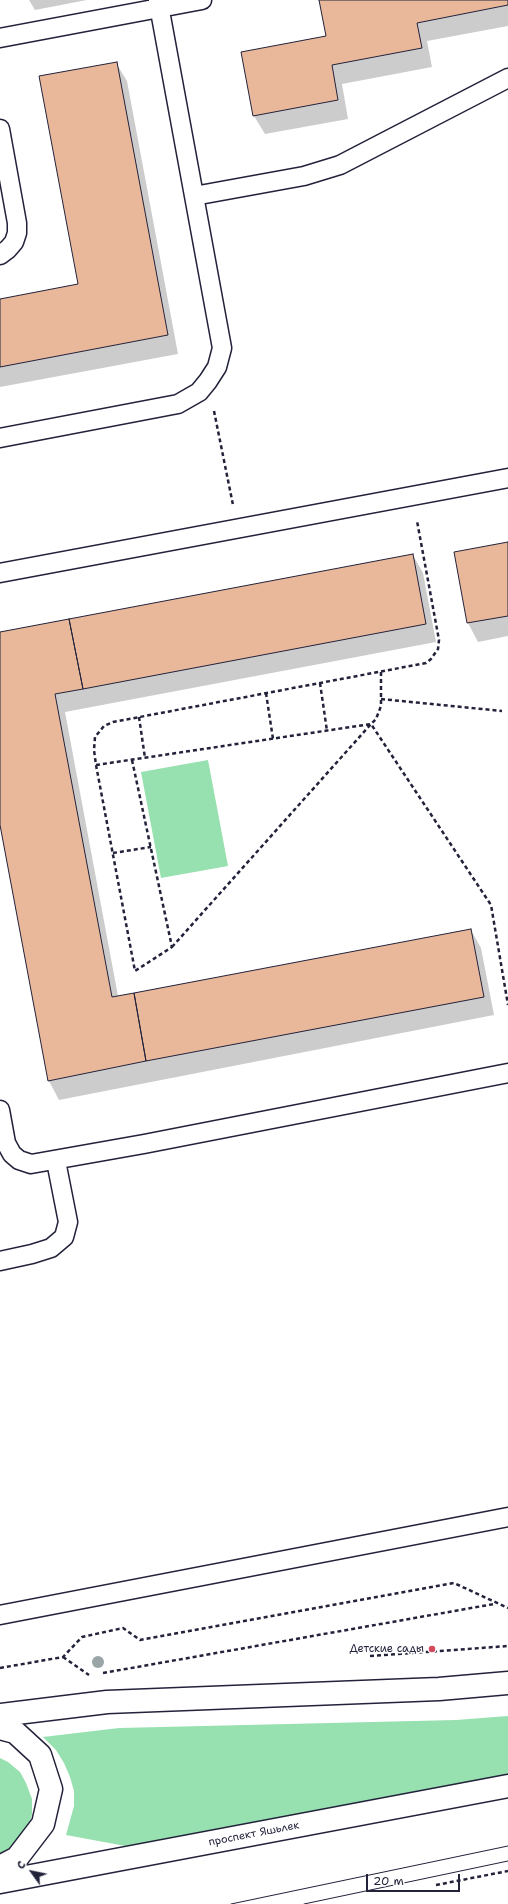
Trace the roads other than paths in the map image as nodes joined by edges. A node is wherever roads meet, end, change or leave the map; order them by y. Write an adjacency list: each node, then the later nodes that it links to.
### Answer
1 (202, 0): 2 (lane)
2 (159, 4): 3 (lane); 6 (lane)
3 (0, 38)
4 (508, 78): 6 (lane)
5 (0, 129): 7 (lane)
6 (194, 196): 8 (lane)
7 (0, 255)
8 (0, 438)
9 (508, 478): 10 (lane)
10 (0, 573)
11 (508, 1073): 13 (lane)
12 (0, 1110): 13 (lane)
13 (56, 1161): 14 (lane)
14 (0, 1261)
15 (508, 1517): 16 (lane)
16 (0, 1615)
17 (508, 1683): 18 (main road)
18 (0, 1715)
19 (0, 1728): 21 (main road)
20 (508, 1786): 22 (main road, проспект Яшьлек)
21 (0, 1867)
22 (0, 1882)

